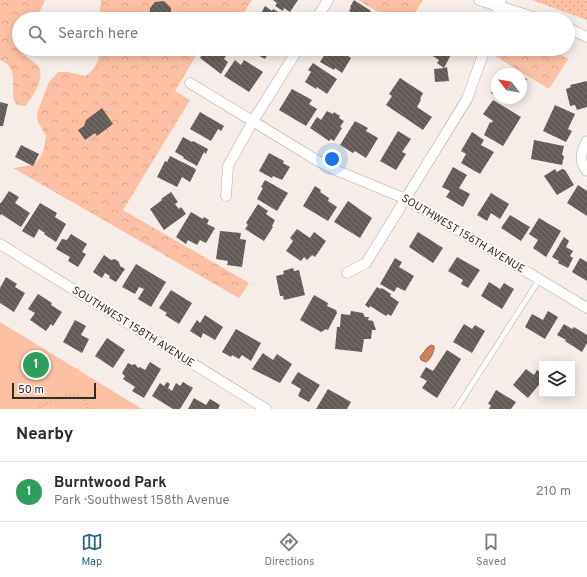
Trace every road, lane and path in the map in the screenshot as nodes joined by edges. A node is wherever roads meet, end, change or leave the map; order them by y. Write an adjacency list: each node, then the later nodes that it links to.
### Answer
1 (328, 0): 4 (street)
2 (479, 0): 3 (street)
3 (500, 3): 5 (street)
4 (320, 12)
5 (522, 12)
6 (575, 31): 7 (street)
7 (587, 37)
8 (294, 56): 11 (street)
9 (482, 56): 15 (street)
10 (190, 83): 11 (street, SOUTHWEST 156TH AVENUE)
11 (253, 122): 14 (street); 15 (street, SOUTHWEST 156TH AVENUE)
12 (587, 141): 13 (street)
13 (587, 171)
14 (226, 196)
15 (406, 199): 17 (street); 18 (street, SOUTHWEST 156TH AVENUE)
16 (0, 244): 22 (street, SOUTHWEST 158TH AVENUE)
17 (347, 273)
18 (539, 280): 19 (street, SOUTHWEST 156TH AVENUE); 23 (lane)
19 (587, 308)
20 (36, 409): 21 (path)
21 (88, 409)
22 (266, 409)
23 (456, 409)

